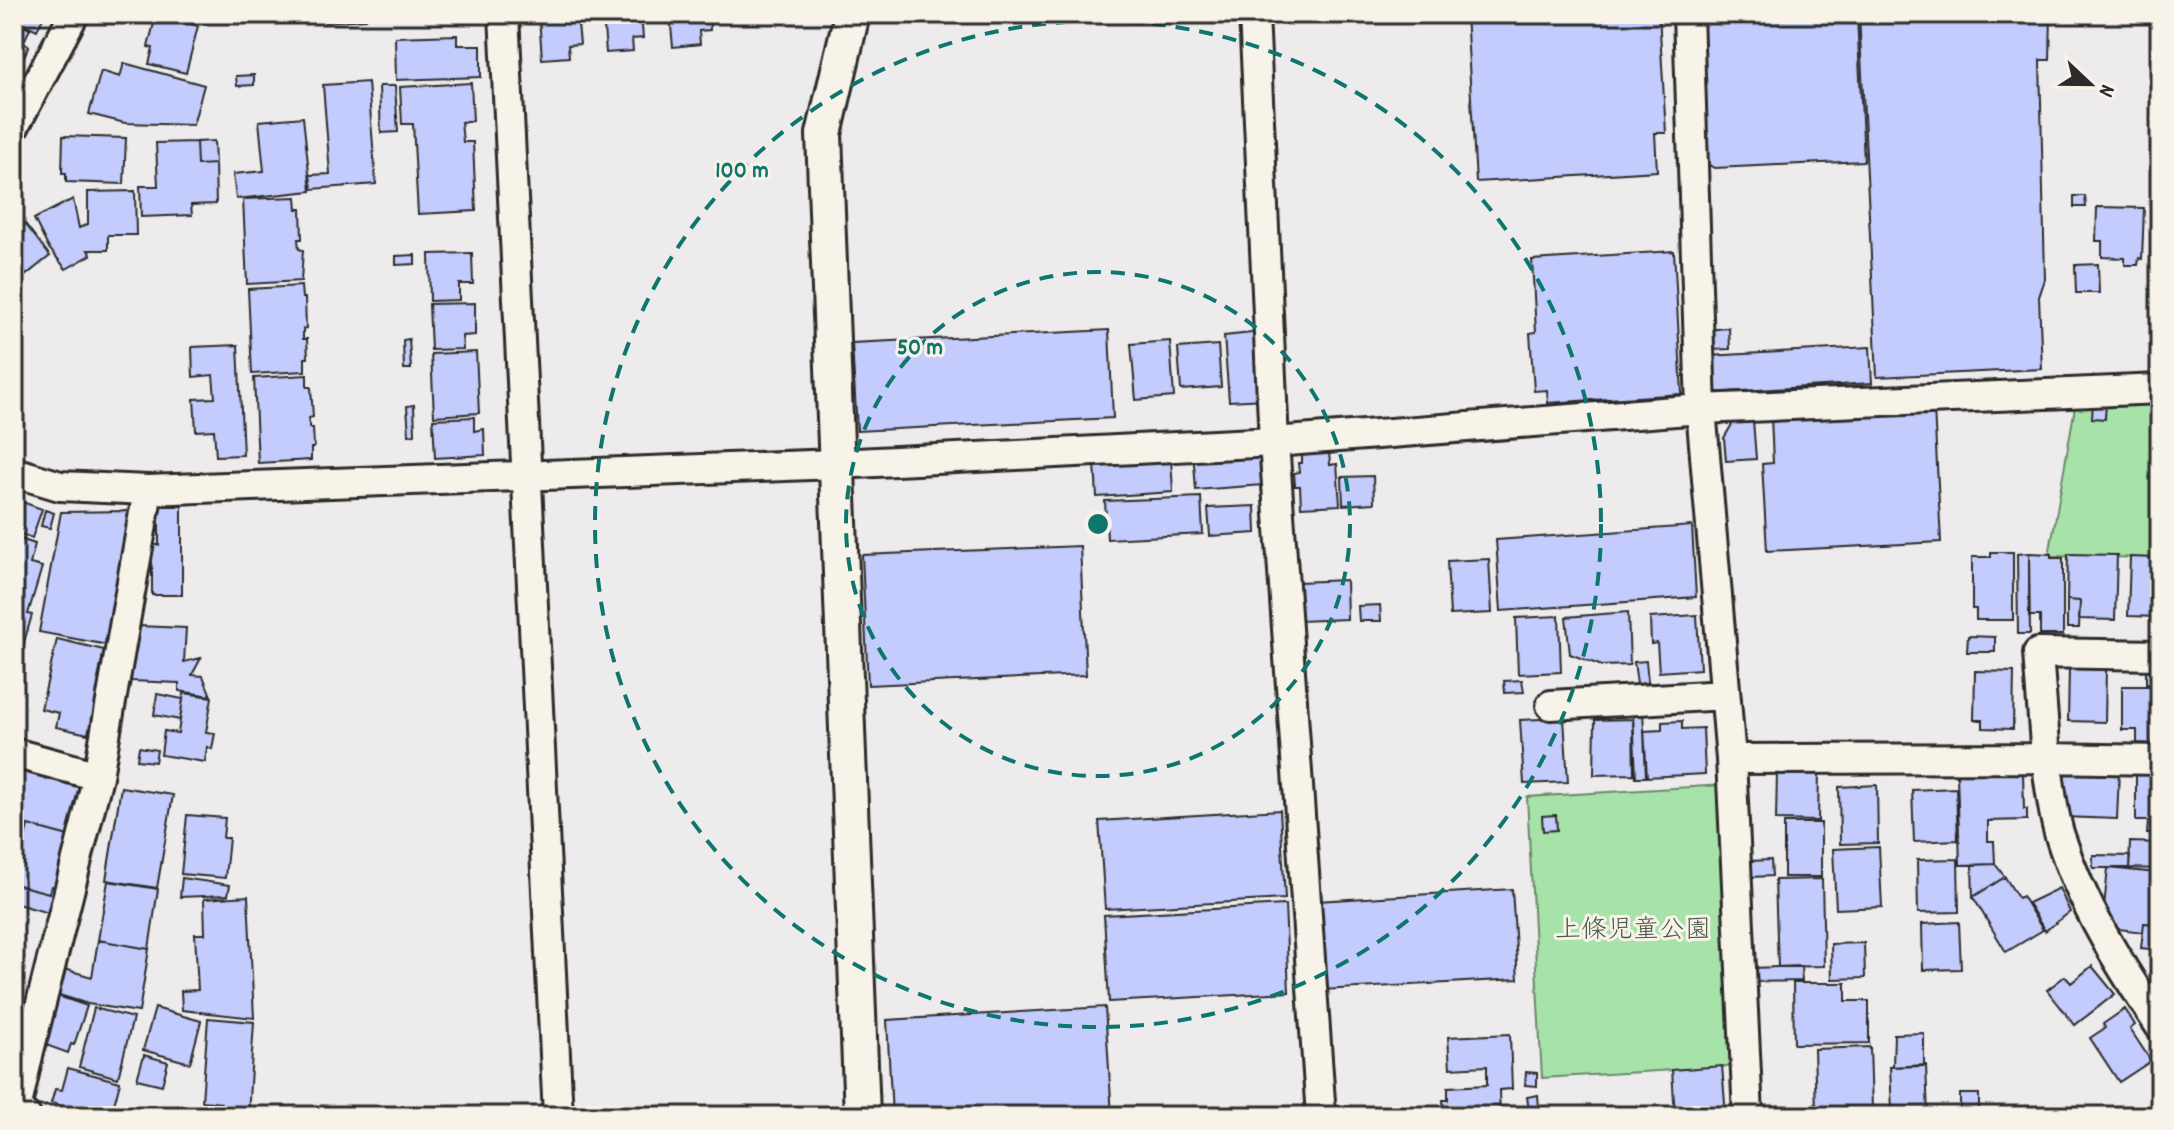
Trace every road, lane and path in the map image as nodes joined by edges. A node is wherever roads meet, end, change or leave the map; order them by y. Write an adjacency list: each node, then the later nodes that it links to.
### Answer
1 (74, 14): 6 (street)
2 (504, 14): 12 (street)
3 (852, 14): 10 (street)
4 (1254, 14): 9 (street)
5 (1688, 14): 8 (street)
6 (14, 127)
7 (2160, 389): 8 (street)
8 (1701, 409): 9 (street); 15 (street)
9 (1274, 442): 10 (street); 27 (street)
10 (836, 464): 12 (street); 26 (street)
11 (14, 472): 13 (street)
12 (528, 475): 13 (street); 25 (street)
13 (148, 490): 21 (street)
14 (2160, 655): 18 (street)
15 (1725, 695): 16 (street); 19 (street)
16 (1551, 705)
17 (14, 753): 21 (street)
18 (2046, 758): 19 (street); 20 (street); 22 (street)
19 (1731, 759): 28 (street)
20 (2160, 760)
21 (98, 776): 23 (street)
22 (2160, 1026)
23 (21, 1049): 24 (street)
24 (19, 1115)
25 (558, 1116)
26 (862, 1116)
27 (1321, 1116)
28 (1748, 1116)

